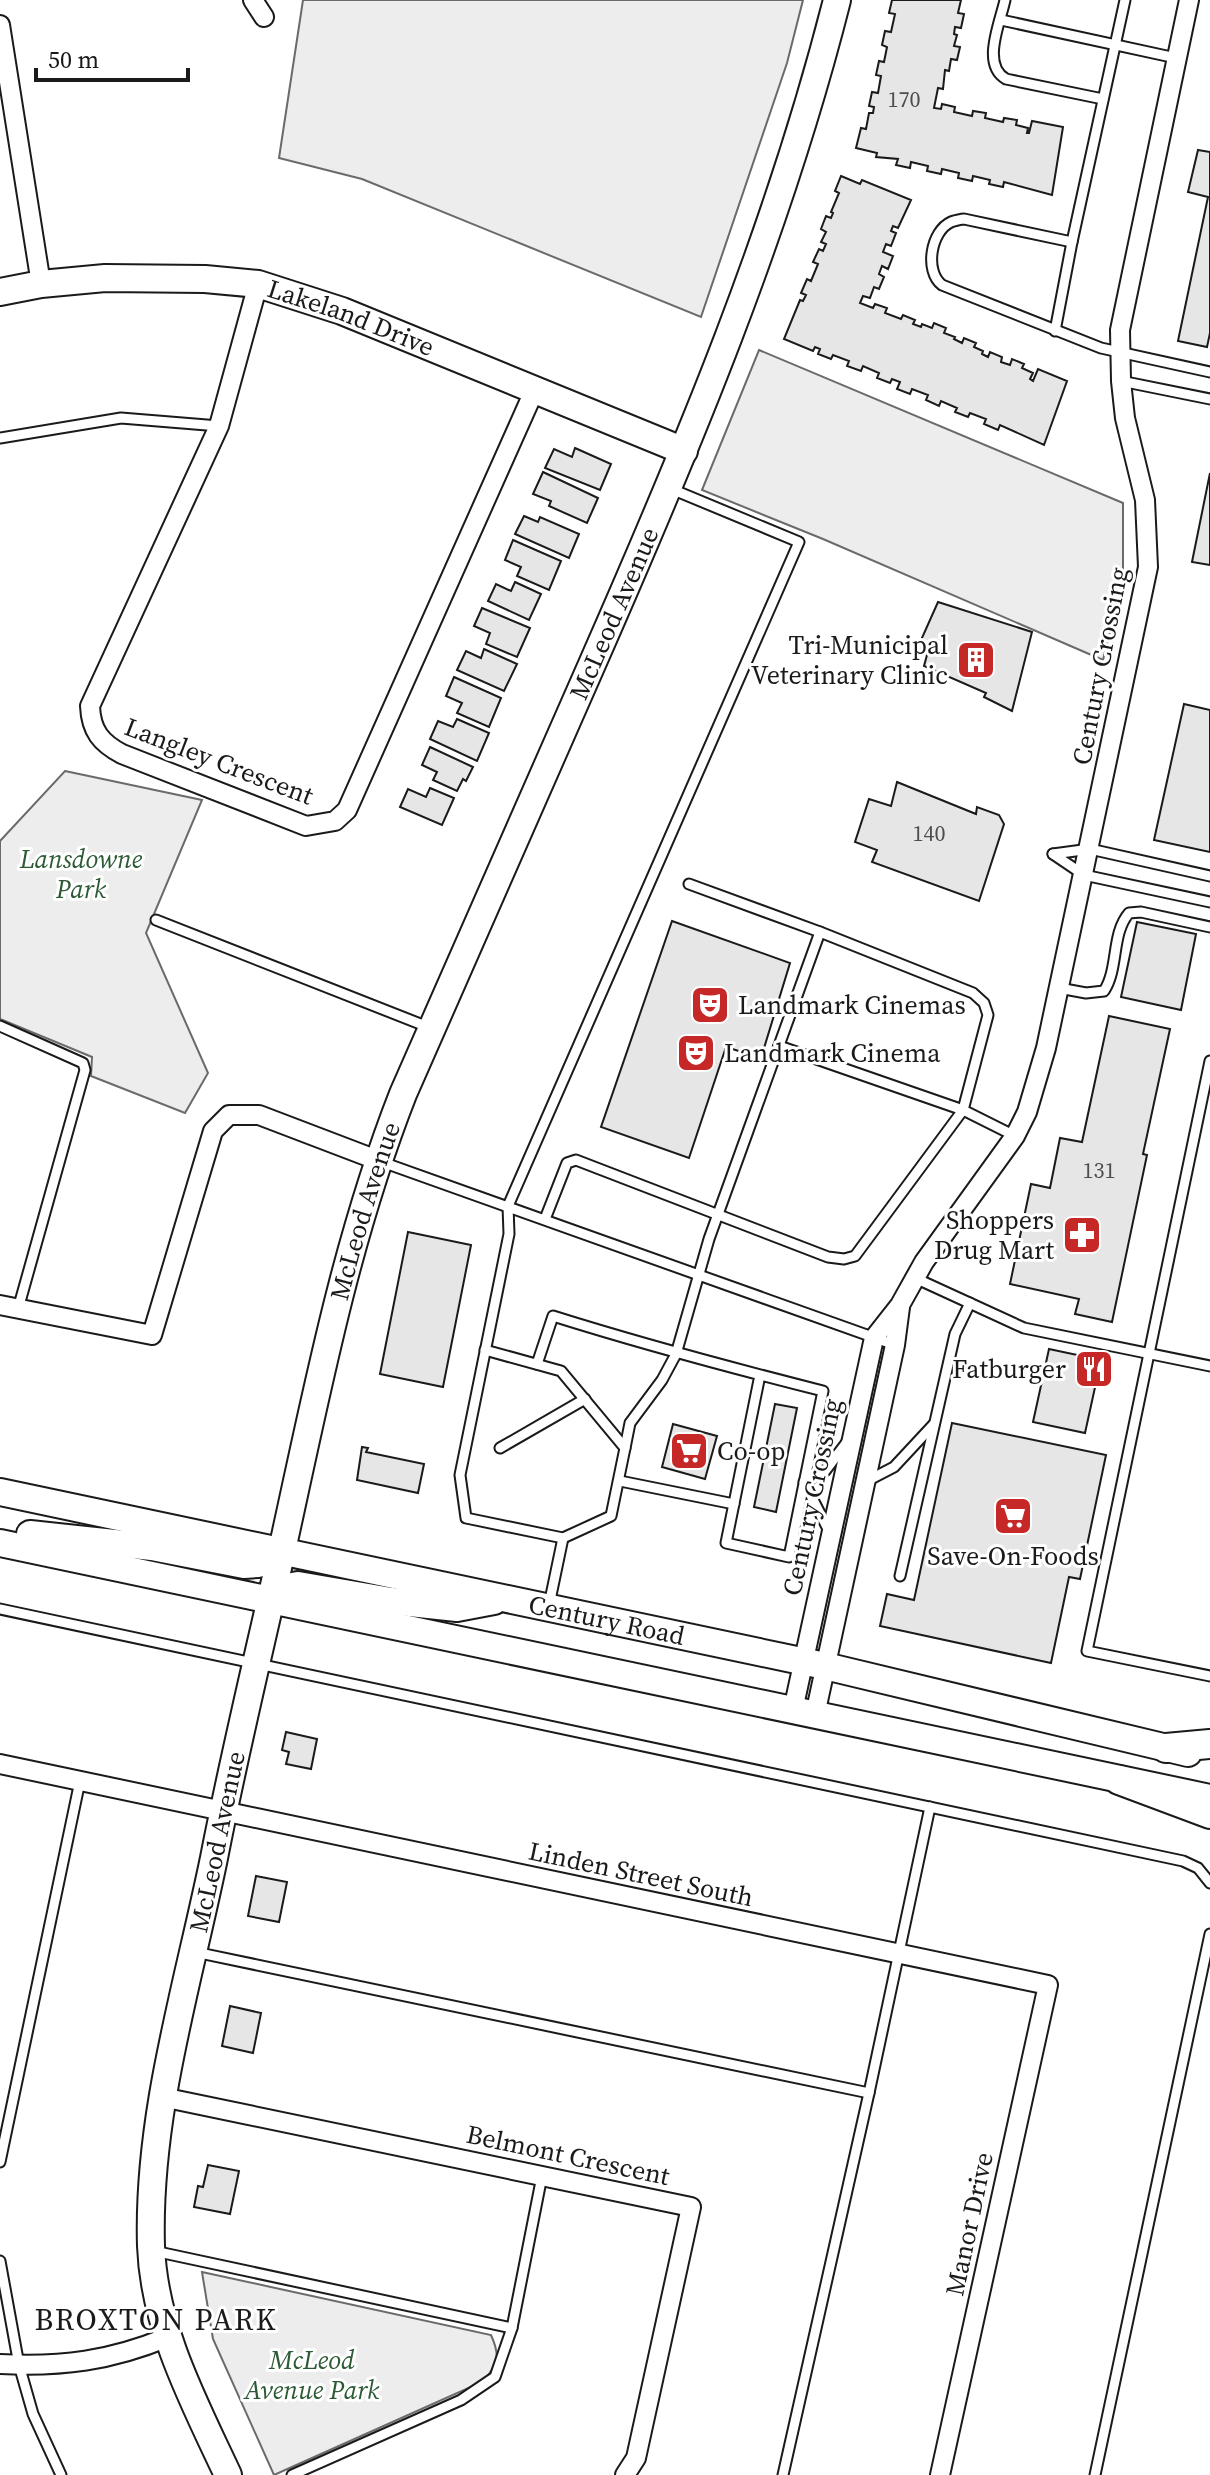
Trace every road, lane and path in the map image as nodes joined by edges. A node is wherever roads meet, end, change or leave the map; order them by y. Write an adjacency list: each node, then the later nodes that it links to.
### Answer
1 (253, 0): 6 (street)
2 (837, 0): 24 (street, McLeod Avenue)
3 (1005, 0): 7 (lane)
4 (1125, 0): 9 (lane)
5 (1189, 0): 10 (street, Century Crossing)
6 (264, 17)
7 (1001, 20): 9 (lane); 11 (lane)
8 (0, 25): 13 (street)
9 (1115, 45): 10 (lane); 11 (lane)
10 (1176, 58): 17 (street, Century Crossing)
11 (1103, 99): 12 (lane)
12 (1072, 242): 16 (lane); 16 (lane)
13 (41, 284): 14 (street, Lakeland Drive); 15 (street, Lakeland Drive)
14 (258, 284): 20 (street, Lakeland Drive); 22 (street, Langley Crescent)
15 (0, 292)
16 (1055, 331): 17 (lane)
17 (1120, 354): 18 (lane); 19 (street, Century Crossing)
18 (1210, 372)
19 (1121, 381): 21 (lane); 26 (street, Century Crossing)
20 (535, 389): 22 (street, Langley Crescent); 24 (street, Lakeland Drive)
21 (1210, 399)
22 (219, 426): 23 (lane)
23 (0, 438)
24 (684, 451): 25 (street, McLeod Avenue)
25 (669, 488): 36 (street, McLeod Avenue); 42 (lane)
26 (1090, 849): 27 (street, Century Crossing); 27 (lane); 28 (lane)
27 (1084, 875): 30 (lane); 34 (street, Century Crossing)
28 (1210, 876)
29 (689, 884): 33 (lane)
30 (1210, 902)
31 (156, 920): 36 (lane)
32 (1210, 927): 34 (lane)
33 (820, 932): 37 (lane); 39 (lane)
34 (1059, 988): 40 (street, Century Crossing)
35 (0, 1026): 49 (lane)
36 (431, 1028): 41 (street, McLeod Avenue)
37 (779, 1046): 39 (lane); 43 (lane)
38 (1210, 1061): 54 (lane)
39 (963, 1110): 40 (lane); 43 (lane)
40 (1015, 1136): 46 (street, Century Crossing)
41 (377, 1160): 42 (lane); 49 (street); 72 (street, McLeod Avenue)
42 (508, 1206): 44 (lane); 52 (lane)
43 (718, 1215): 44 (lane); 45 (lane)
44 (545, 1219): 45 (lane)
45 (698, 1273): 50 (lane); 53 (lane)
46 (915, 1278): 47 (lane); 48 (street, Century Crossing)
47 (970, 1303): 54 (lane); 59 (lane)
48 (900, 1305): 50 (street, Century Crossing); 51 (street, Century Crossing)
49 (9, 1307)
50 (874, 1338): 51 (lane); 60 (street, Century Crossing)
51 (895, 1345): 65 (street, Century Crossing)
52 (485, 1350): 55 (lane); 70 (lane)
53 (676, 1354): 55 (lane); 57 (lane); 62 (lane)
54 (1150, 1354): 56 (lane); 80 (lane)
55 (537, 1364): 58 (lane)
56 (1210, 1366)
57 (760, 1375): 64 (lane); 67 (lane)
58 (585, 1399): 61 (lane); 62 (lane)
59 (934, 1423): 65 (lane); 73 (lane)
60 (852, 1436): 64 (lane); 69 (street, Century Crossing)
61 (500, 1448)
62 (625, 1448): 63 (lane)
63 (620, 1481): 67 (lane); 70 (lane)
64 (804, 1482): 67 (lane); 69 (lane)
65 (864, 1483): 79 (street, Century Crossing)
66 (0, 1492): 72 (street, Century Road)
67 (734, 1504)
68 (0, 1531): 72 (street)
69 (831, 1535): 79 (street, Century Crossing)
70 (563, 1538): 76 (lane)
71 (0, 1543): 75 (street, Century Road)
72 (281, 1552): 74 (street, Century Road); 75 (street, McLeod Avenue)
73 (900, 1576)
74 (505, 1599): 75 (street); 76 (street, Century Road)
75 (270, 1601): 78 (street, McLeod Avenue); 81 (street, Century Road)
76 (549, 1608): 79 (street, Century Road)
77 (0, 1609): 78 (lane)
78 (255, 1664): 89 (lane); 90 (street, McLeod Avenue)
79 (814, 1664): 81 (street, Century Crossing); 83 (street, Century Road)
80 (1210, 1676)
81 (804, 1712): 86 (street, Century Road)
82 (1210, 1744): 83 (main road)
83 (1166, 1748): 84 (street, Century Road)
84 (1210, 1758)
85 (0, 1764): 87 (street, Linden Street South)
86 (1119, 1780): 88 (street, Century Road); 91 (main road)
87 (80, 1781): 90 (street, Linden Street South); 99 (lane)
88 (1210, 1798)
89 (930, 1807): 92 (lane); 95 (lane)
90 (223, 1811): 94 (street, McLeod Avenue); 95 (street, Linden Street South)
91 (1210, 1814)
92 (1210, 1883)
93 (1210, 1934): 112 (lane)
94 (195, 1952): 97 (lane); 98 (street, McLeod Avenue)
95 (899, 1955): 96 (street, Linden Street South); 97 (lane)
96 (1048, 1985): 111 (street, Manor Drive)
97 (869, 2093): 110 (lane)
98 (162, 2097): 100 (street, Belmont Crescent); 101 (street, McLeod Avenue)
99 (0, 2162)
100 (542, 2176): 103 (lane); 109 (street, Belmont Crescent)
101 (151, 2250): 103 (lane); 104 (street, McLeod Avenue)
102 (0, 2261): 105 (lane)
103 (512, 2328): 108 (lane)
104 (168, 2337): 105 (street); 107 (street, McLeod Avenue)
105 (9, 2365): 106 (lane)
106 (61, 2475)
107 (228, 2475)
108 (292, 2475)
109 (625, 2475)
110 (783, 2475)
111 (940, 2475)
112 (1095, 2475)

